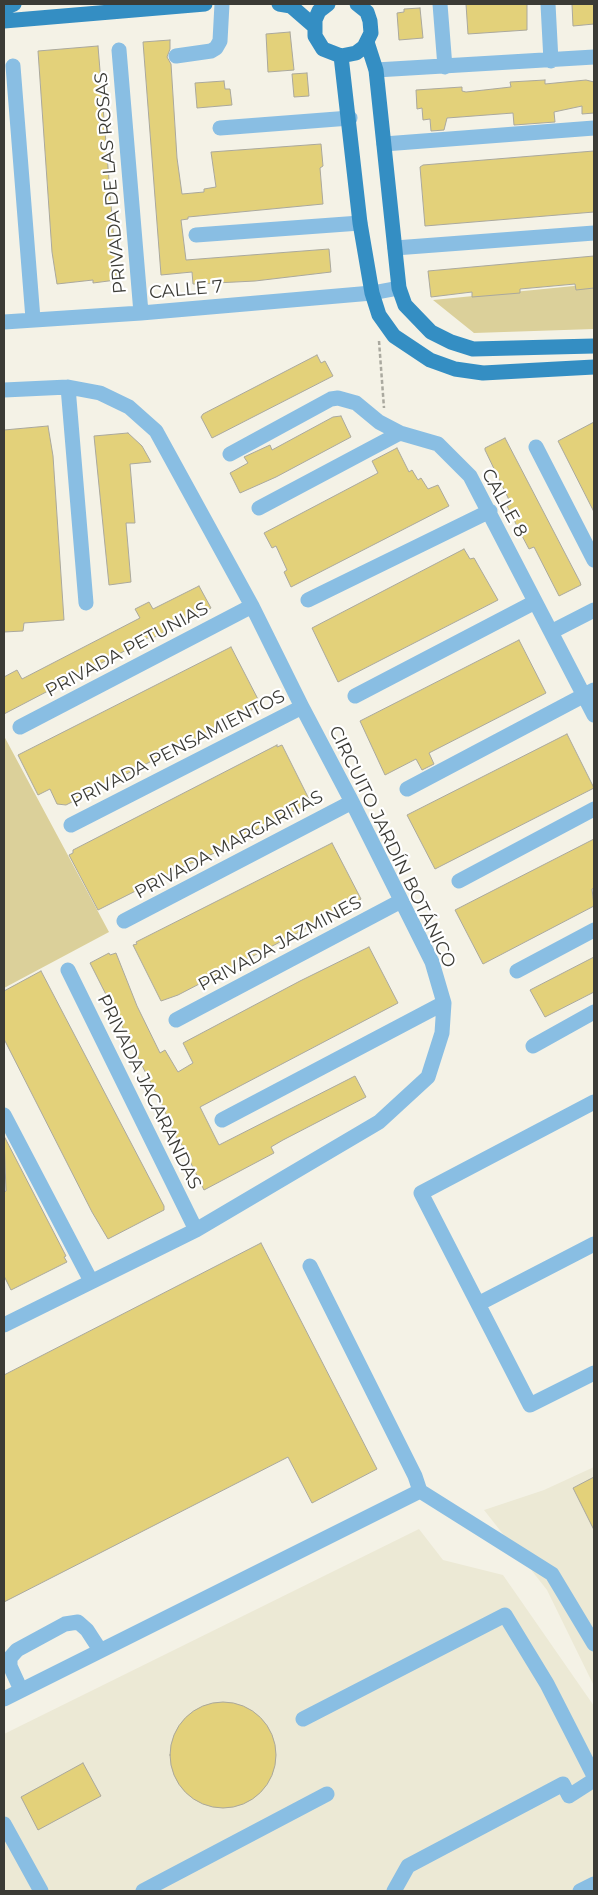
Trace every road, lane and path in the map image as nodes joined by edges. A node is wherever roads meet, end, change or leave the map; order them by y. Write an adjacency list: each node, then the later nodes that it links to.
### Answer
1 (14, 4): 9 (main road)
2 (205, 4): 10 (main road)
3 (222, 4): 14 (street)
4 (279, 4): 11 (main road)
5 (328, 4): 11 (main road)
6 (357, 4): 12 (main road)
7 (440, 4): 19 (street)
8 (548, 4): 17 (street)
9 (4, 8)
10 (4, 21)
11 (314, 26): 15 (main road)
12 (367, 42): 15 (main road); 20 (main road)
13 (119, 50): 31 (street, PRIVADA DE LAS ROSAS)
14 (176, 56)
15 (341, 56): 21 (main road)
16 (594, 57): 17 (street)
17 (551, 61): 19 (street)
18 (13, 66): 33 (street)
19 (445, 67): 20 (street)
20 (376, 70): 24 (main road)
21 (350, 118): 22 (street); 25 (main road)
22 (220, 128)
23 (594, 128): 24 (street)
24 (384, 144): 28 (main road)
25 (360, 223): 27 (street); 30 (main road)
26 (594, 233): 28 (street)
27 (196, 235)
28 (395, 248): 29 (main road)
29 (400, 288): 30 (street, CALLE 7); 35 (main road)
30 (372, 293): 31 (street, CALLE 7); 32 (main road)
31 (140, 313): 33 (street, CALLE 7)
32 (379, 315): 36 (main road); 39 (path)
33 (33, 319): 34 (street, CALLE 7)
34 (4, 322)
35 (594, 346)
36 (594, 367)
37 (68, 387): 38 (street, CIRCUITO JARDÍN BOTÁNICO); 48 (street); 49 (street, CIRCUITO JARDÍN BOTÁNICO)
38 (4, 390)
39 (379, 422): 40 (street, CALLE 8); 42 (street, CALLE 8)
40 (400, 433): 43 (street); 44 (street, CALLE 8)
41 (536, 447): 45 (street)
42 (230, 454)
43 (259, 508)
44 (490, 511): 46 (street); 47 (street, CALLE 8)
45 (594, 560)
46 (308, 600)
47 (535, 602): 51 (street, CALLE 8); 53 (street)
48 (86, 603)
49 (252, 606): 54 (street, CIRCUITO JARDÍN BOTÁNICO); 56 (street, PRIVADA PETUNIAS)
50 (594, 610): 51 (street)
51 (551, 632): 52 (street, CALLE 8)
52 (589, 692): 55 (street, CALLE 8); 57 (street)
53 (355, 696)
54 (302, 707): 58 (street, CIRCUITO JARDÍN BOTÁNICO); 60 (street, PRIVADA PENSAMIENTOS)
55 (594, 715)
56 (20, 727)
57 (406, 789)
58 (352, 802): 62 (street, CIRCUITO JARDÍN BOTÁNICO); 63 (street, PRIVADA MARGARITAS)
59 (594, 809): 61 (street)
60 (71, 825)
61 (459, 881)
62 (401, 901): 67 (street, CIRCUITO JARDÍN BOTÁNICO); 69 (street, PRIVADA JAZMINES)
63 (124, 921)
64 (594, 930): 66 (street)
65 (68, 970): 74 (street, PRIVADA JACARANDAS)
66 (517, 971)
67 (444, 1003): 73 (street); 74 (street, CIRCUITO JARDÍN BOTÁNICO)
68 (594, 1012): 70 (street)
69 (176, 1020)
70 (533, 1046)
71 (594, 1102): 78 (street)
72 (4, 1115): 77 (street)
73 (222, 1120)
74 (196, 1230): 77 (street, CIRCUITO JARDÍN BOTÁNICO)
75 (594, 1244): 78 (street)
76 (310, 1266): 81 (street)
77 (91, 1281): 79 (street, CIRCUITO JARDÍN BOTÁNICO)
78 (478, 1304): 80 (street)
79 (4, 1325)
80 (594, 1373)
81 (420, 1491): 82 (street); 83 (street)
82 (594, 1644)
83 (100, 1650): 84 (street); 84 (street)
84 (21, 1690): 85 (street)
85 (4, 1699)
86 (302, 1719): 87 (street)
87 (594, 1776)
88 (594, 1780): 94 (street)
89 (327, 1794): 93 (street)
90 (4, 1824): 92 (street)
91 (594, 1884): 95 (street)
92 (41, 1891)
93 (143, 1891)
94 (394, 1891)
95 (580, 1891)

